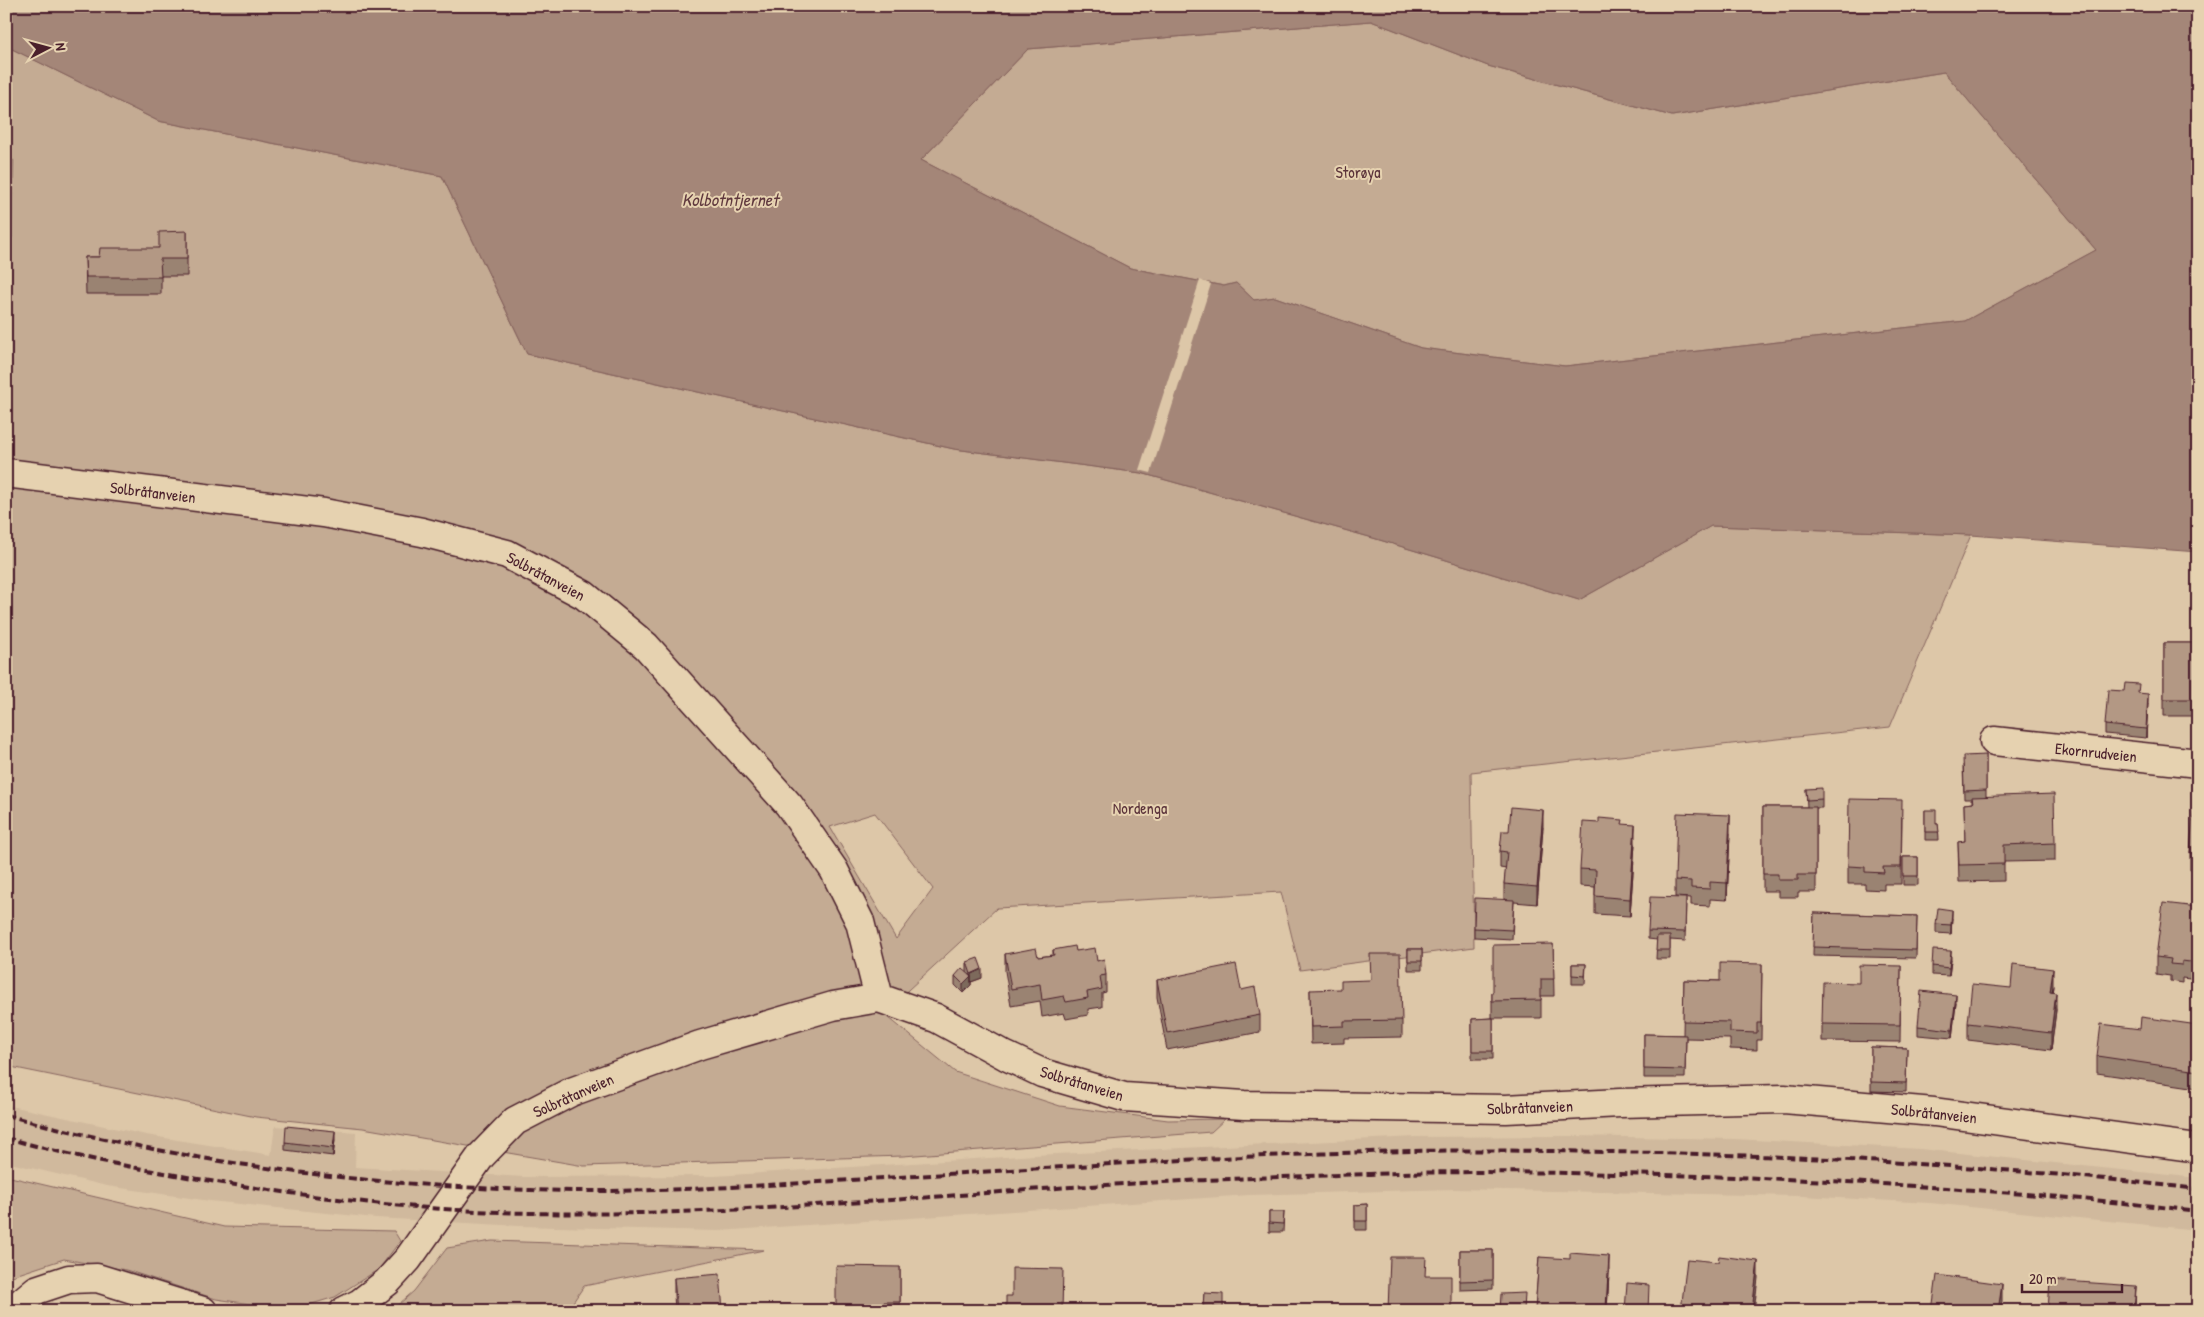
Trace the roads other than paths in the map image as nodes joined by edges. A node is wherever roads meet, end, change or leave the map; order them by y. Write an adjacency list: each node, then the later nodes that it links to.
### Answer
1 (6, 472): 4 (street, Solbråtanveien)
2 (1994, 741): 3 (street, Ekornrudveien)
3 (2198, 763)
4 (879, 998): 5 (street, Solbråtanveien); 8 (street, Solbråtanveien)
5 (2198, 1148)
6 (11, 1311): 7 (street)
7 (203, 1311)
8 (344, 1311)

